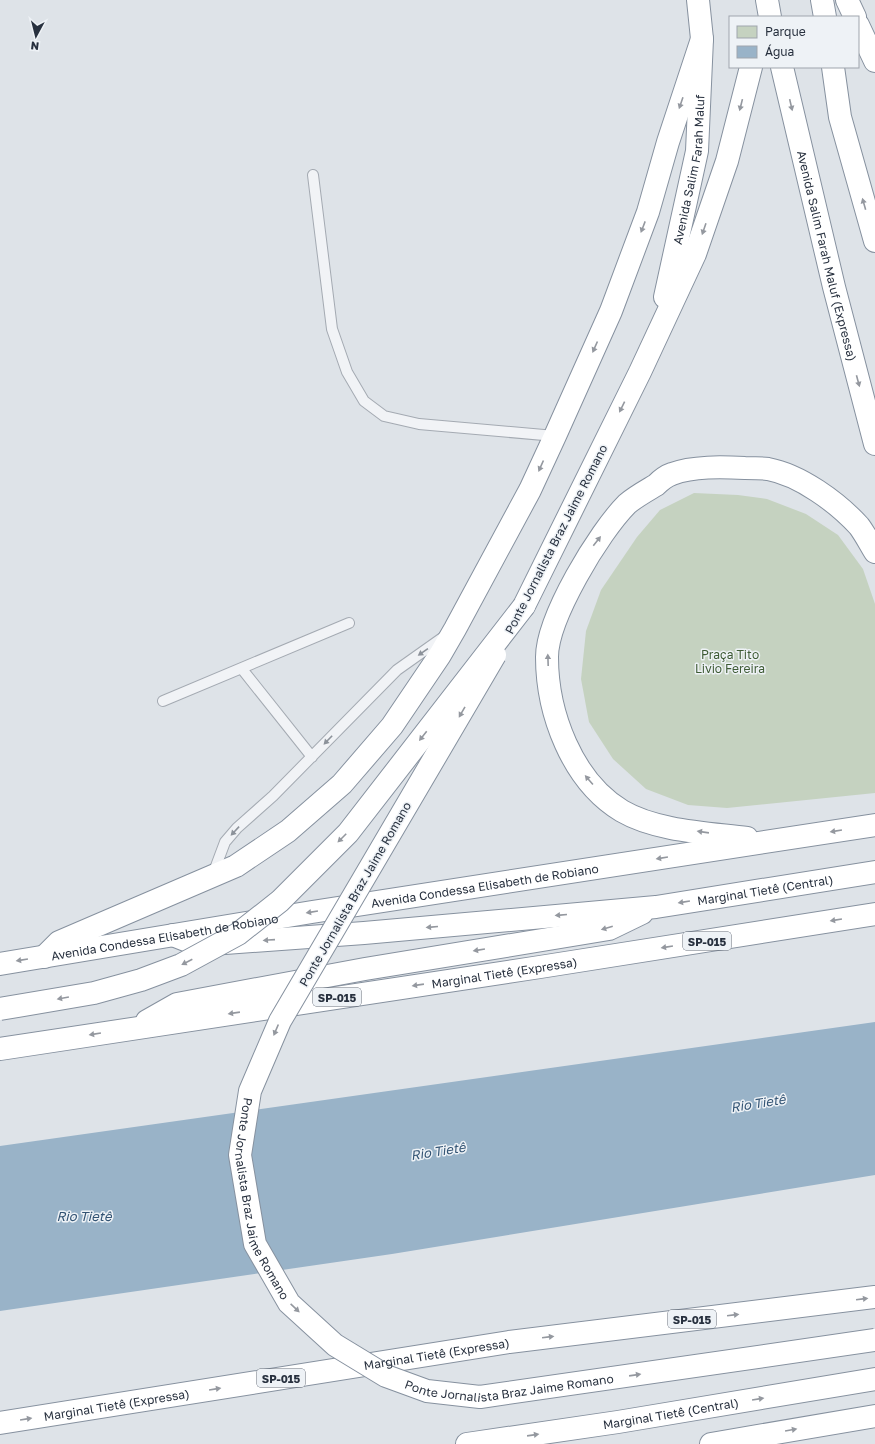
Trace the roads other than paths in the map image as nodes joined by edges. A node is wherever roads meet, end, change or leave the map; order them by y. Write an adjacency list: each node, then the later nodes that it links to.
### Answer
1 (698, 0): 7 (highway, Avenida Salim Farah Maluf)
2 (822, 0): 4 (highway)
3 (847, 0): 5 (highway)
4 (825, 16)
5 (854, 16)
6 (859, 27): 8 (highway)
7 (702, 39): 14 (highway, Avenida Salim Farah Maluf); 15 (highway, one-way to 15)
8 (875, 60)
9 (751, 68): 14 (highway, one-way to 14)
10 (782, 68): 16 (highway, Avenida Salim Farah Maluf (Expressa), one-way to 16)
11 (832, 68): 13 (highway, one-way to 11)
12 (312, 175): 15 (lane)
13 (875, 241)
14 (656, 337): 18 (highway, Ponte Jornalista Braz Jaime Romano, one-way to 18)
15 (555, 436): 20 (highway, one-way to 20)
16 (875, 444)
17 (875, 552): 25 (highway, one-way to 17)
18 (524, 606): 33 (highway, one-way to 33, bridge); 37 (highway, Ponte Jornalista Braz Jaime Romano, one-way to 37, bridge)
19 (349, 624): 21 (lane)
20 (454, 629): 23 (lane, one-way to 23); 27 (highway)
21 (242, 668): 22 (lane); 23 (lane)
22 (163, 701)
23 (312, 757): 27 (lane, one-way to 27)
24 (875, 826): 25 (highway, Avenida Condessa Elisabeth de Robiano, one-way to 25)
25 (770, 841): 30 (highway, Avenida Condessa Elisabeth de Robiano, one-way to 30)
26 (875, 872): 28 (highway, Marginal Tietê (Central) / SP-015, one-way to 28)
27 (212, 877): 31 (highway)
28 (656, 907): 30 (highway, one-way to 30); 34 (highway, Marginal Tietê (Expressa) / SP-015, one-way to 34)
29 (875, 914): 34 (highway, Marginal Tietê (Expressa) / SP-015, one-way to 34)
30 (173, 935): 31 (highway, Avenida Condessa Elisabeth de Robiano)
31 (44, 957): 32 (highway, Avenida Condessa Elisabeth de Robiano, one-way to 32)
32 (0, 964)
33 (0, 1009)
34 (134, 1028): 35 (highway, Marginal Tietê (Expressa) / SP-015, one-way to 35)
35 (0, 1049)
36 (875, 1297): 40 (highway, Marginal Tietê (Expressa) / SP-015, one-way to 36)
37 (875, 1340)
38 (875, 1380): 41 (highway, Marginal Tietê (Central), one-way to 38)
39 (875, 1416): 42 (highway, one-way to 39)
40 (0, 1423)
41 (467, 1444)
42 (711, 1444)

